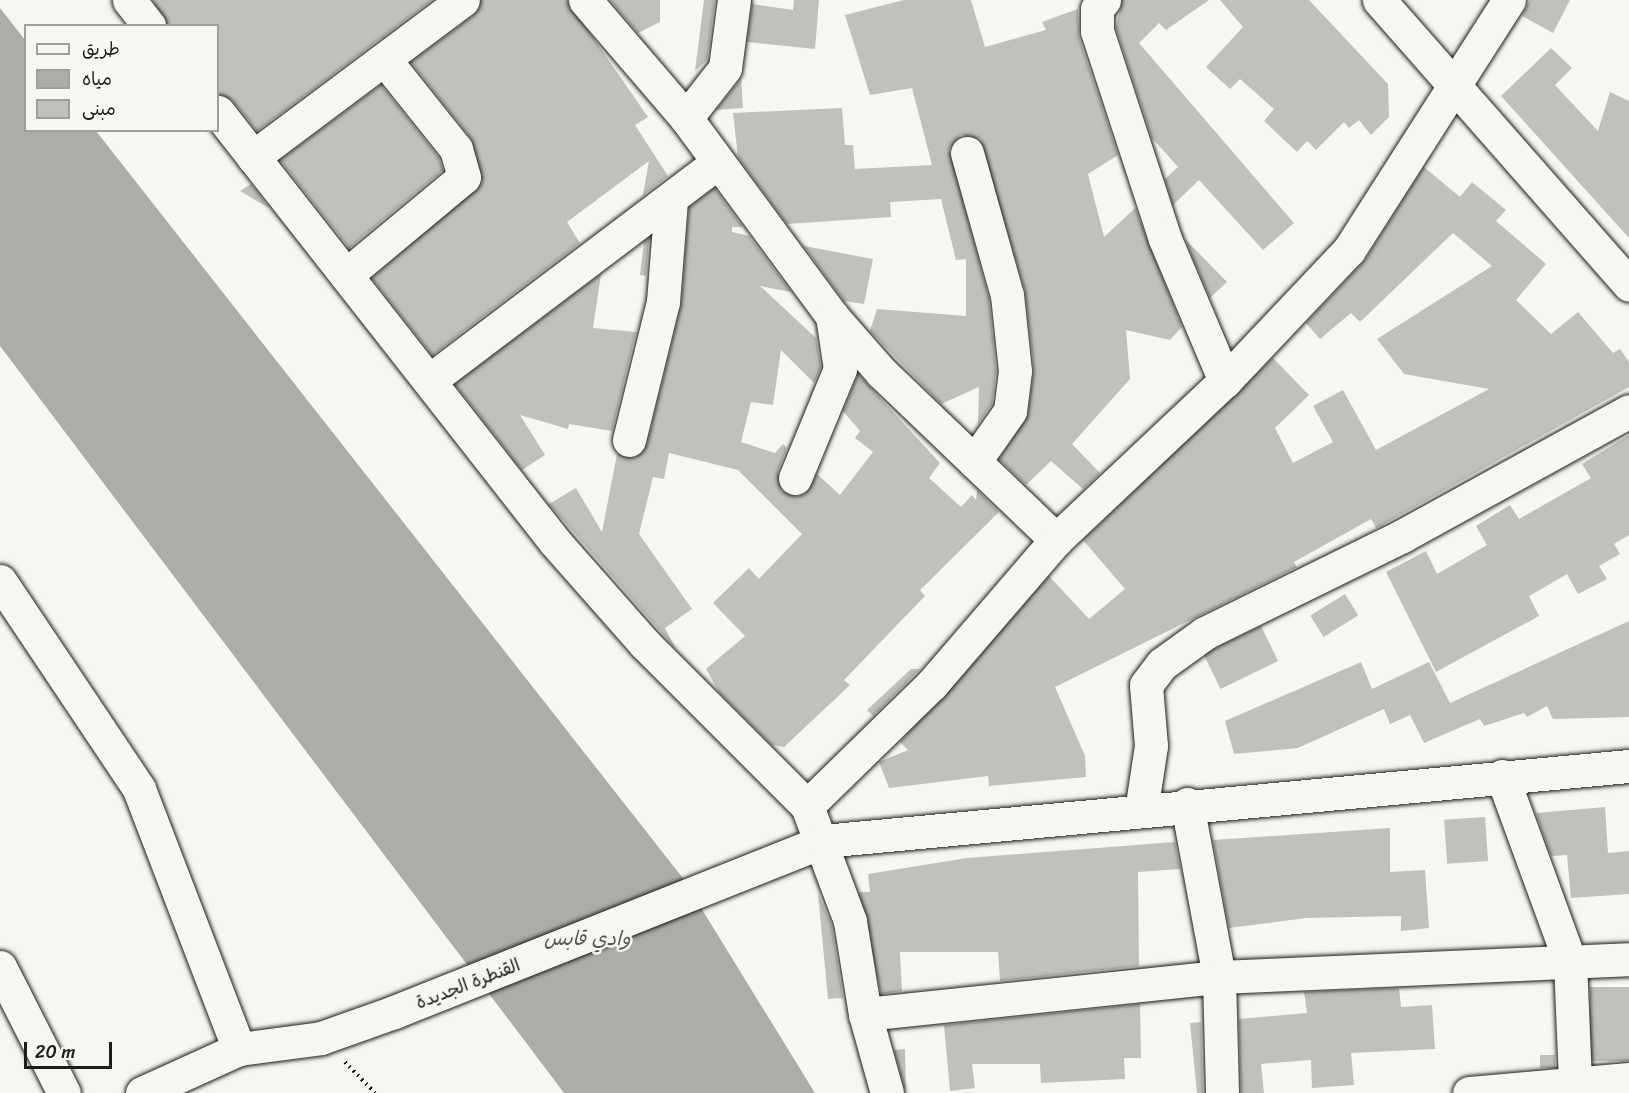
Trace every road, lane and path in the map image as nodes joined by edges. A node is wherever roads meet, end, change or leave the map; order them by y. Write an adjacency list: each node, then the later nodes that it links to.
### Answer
1 (129, 0): 8 (street)
2 (463, 0): 9 (street)
3 (585, 0): 12 (street)
4 (734, 0): 12 (street)
5 (1104, 0): 21 (street)
6 (1379, 0): 10 (street)
7 (1509, 0): 10 (street)
8 (147, 24)
9 (385, 60): 14 (street); 17 (street)
10 (1458, 84): 18 (street); 21 (street)
11 (219, 113): 14 (street)
12 (686, 118): 15 (street)
13 (967, 153): 24 (street)
14 (253, 157): 17 (street)
15 (718, 162): 16 (street); 19 (street)
16 (671, 200): 20 (street); 23 (street)
17 (346, 274): 20 (street)
18 (1629, 285)
19 (832, 316): 24 (street); 25 (street)
20 (430, 380): 32 (street)
21 (1225, 381): 26 (street)
22 (1629, 411): 33 (street)
23 (629, 440)
24 (974, 462): 26 (street)
25 (795, 478)
26 (1056, 540): 32 (street)
27 (0, 581): 28 (street)
28 (10, 609): 41 (street)
29 (1629, 766): 30 (street)
30 (1502, 776): 31 (street); 36 (street)
31 (1187, 804): 33 (street); 38 (street)
32 (807, 806): 34 (street)
33 (1141, 811): 34 (street)
34 (823, 841): 39 (street); 40 (street, القنطرة الجديدة)
35 (1629, 959): 36 (street)
36 (1570, 962): 38 (street); 43 (street)
37 (0, 967): 44 (street)
38 (1218, 977): 39 (street); 48 (street)
39 (866, 1014): 47 (street)
40 (321, 1038): 41 (street, القنطرة الجديدة); 46 (path)
41 (239, 1049): 45 (street, القنطرة الجديدة)
42 (1629, 1079): 43 (street)
43 (1575, 1082): 49 (street)
44 (64, 1093)
45 (142, 1093)
46 (375, 1093)
47 (887, 1093)
48 (1222, 1093)
49 (1469, 1093)

